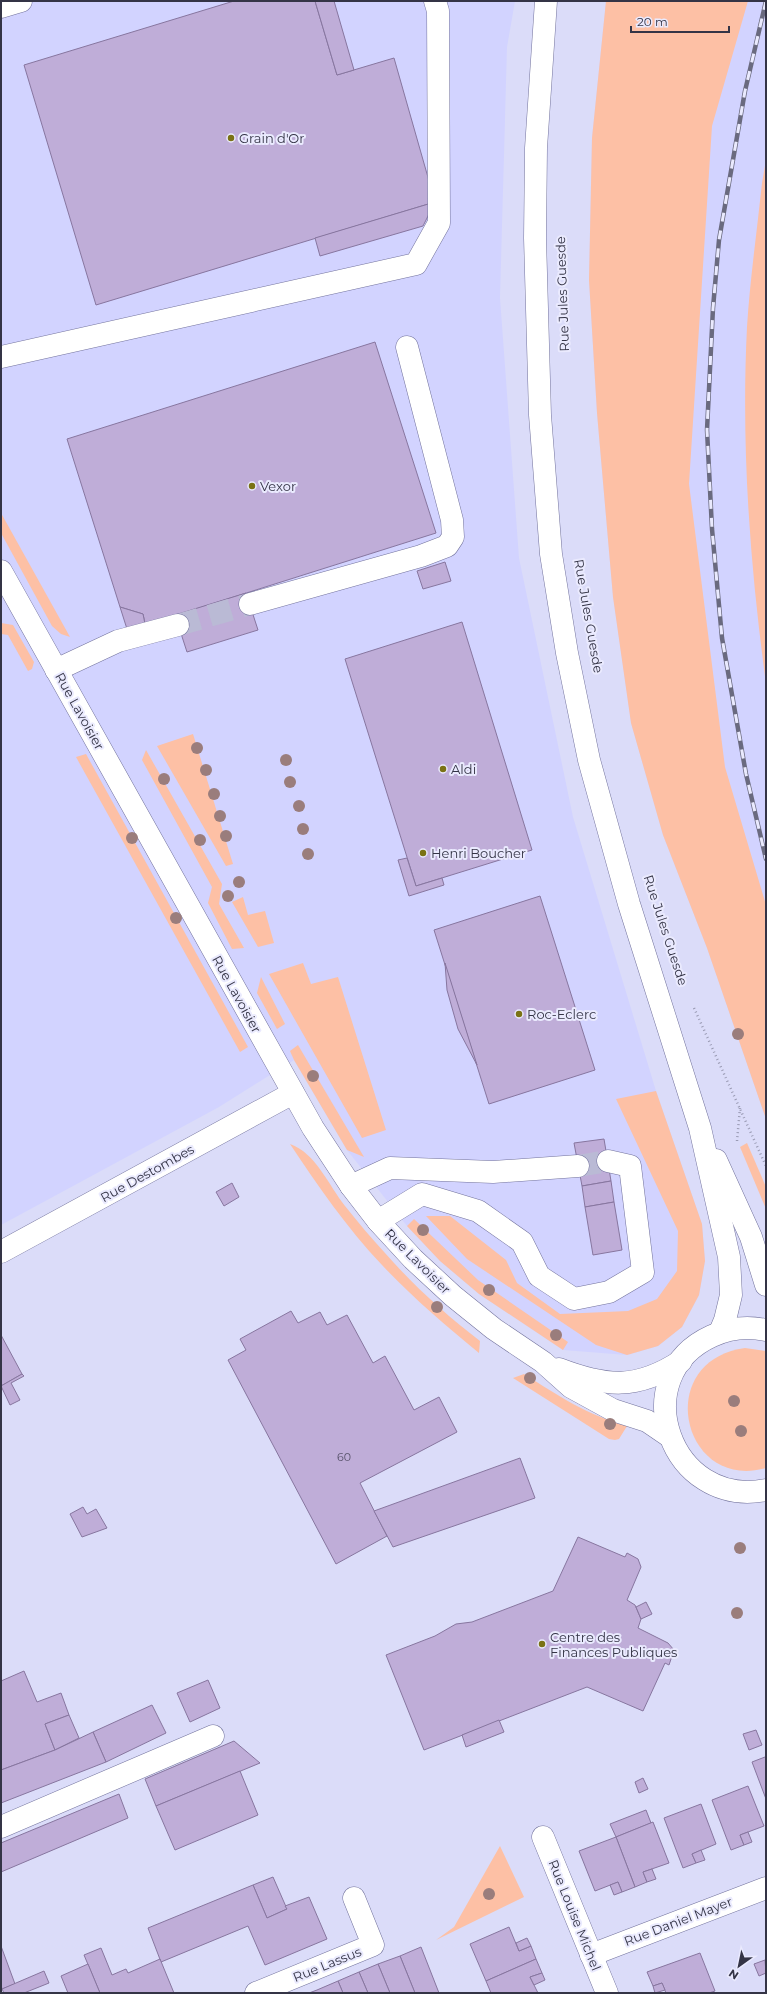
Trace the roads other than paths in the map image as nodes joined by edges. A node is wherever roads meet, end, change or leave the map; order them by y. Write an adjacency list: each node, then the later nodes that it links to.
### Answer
1 (21, 1): 4 (street)
2 (435, 1): 6 (street)
3 (546, 1): 12 (street, Rue Jules Guesde)
4 (1, 7)
5 (407, 347): 8 (street)
6 (1, 357)
7 (1, 571): 10 (street, Rue Lavoisier)
8 (250, 604)
9 (178, 625): 10 (street)
10 (56, 670): 11 (street, Rue Lavoisier)
11 (293, 1093): 15 (street, Rue Lavoisier); 17 (street, Rue Destombes)
12 (700, 1128): 18 (street, Rue Jules Guesde); 20 (street, Rue Jules Guesde)
13 (608, 1161): 16 (street)
14 (578, 1166): 15 (street)
15 (351, 1186): 16 (street, Rue Lavoisier)
16 (378, 1221): 22 (street, Rue Lavoisier)
17 (1, 1252)
18 (766, 1285)
19 (766, 1330): 20 (street)
20 (720, 1332): 21 (street)
21 (681, 1361): 22 (street, Rue Lavoisier); 23 (street)
22 (543, 1362): 23 (street, Rue Lavoisier)
23 (669, 1436): 24 (street)
24 (766, 1490)
25 (213, 1736): 26 (street)
26 (1, 1827)
27 (543, 1837): 30 (street, Rue Louise Michel)
28 (766, 1888): 30 (street, Rue Daniel Mayer)
29 (354, 1898): 31 (street, Rue Lassus)
30 (591, 1955): 32 (street, Rue Louise Michel)
31 (256, 1993)
32 (607, 1993)

